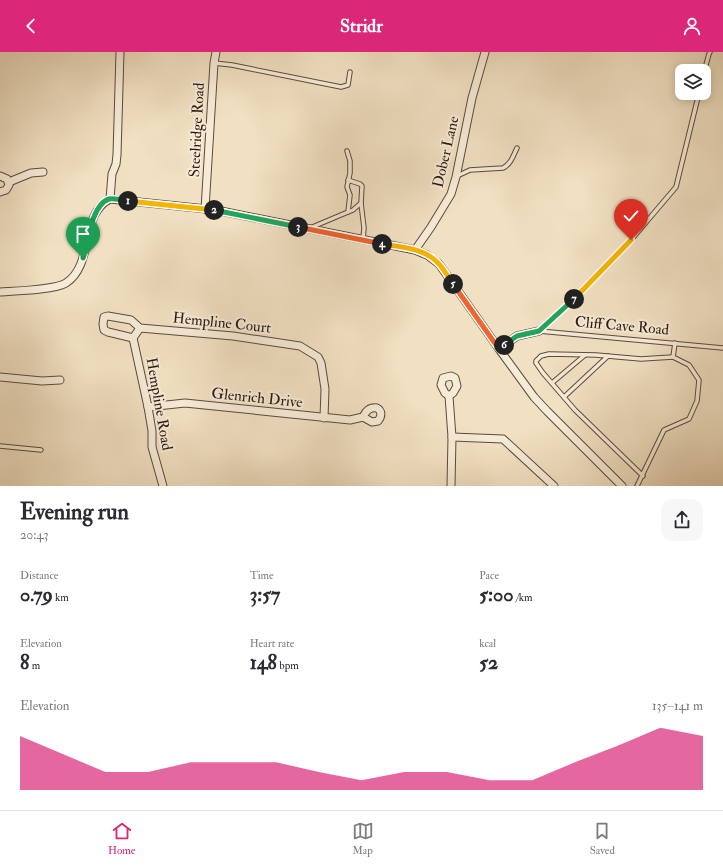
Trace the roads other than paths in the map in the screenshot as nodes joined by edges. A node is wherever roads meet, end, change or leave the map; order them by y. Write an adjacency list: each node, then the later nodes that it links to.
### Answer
1 (120, 52): 18 (street)
2 (216, 52): 5 (street, Steelridge Road)
3 (485, 52): 13 (street, Dober Lane)
4 (710, 52): 6 (lane)
5 (214, 63): 7 (lane); 20 (street, Steelridge Road)
6 (706, 64)
7 (350, 72)
8 (697, 100): 27 (lane)
9 (517, 148): 13 (lane)
10 (347, 151): 14 (lane)
11 (43, 172): 15 (street)
12 (0, 176): 15 (street)
13 (456, 177): 24 (street, Dober Lane)
14 (348, 180): 19 (lane); 21 (lane)
15 (8, 182): 16 (street)
16 (0, 192): 17 (street)
17 (0, 196)
18 (110, 199): 20 (street); 25 (street)
19 (361, 203): 21 (lane); 23 (lane)
20 (205, 209): 22 (street)
21 (348, 212): 22 (lane)
22 (307, 229): 23 (street)
23 (363, 240): 24 (street)
24 (415, 250): 31 (street)
25 (0, 292)
26 (140, 328): 28 (street); 28 (street, Hempline Court); 42 (street, Hempline Court)
27 (539, 331): 29 (lane, Cliff Cave Road); 31 (street, Cliff Cave Road)
28 (133, 338): 40 (street, Hempline Road)
29 (675, 343): 30 (lane, Cliff Cave Road); 34 (lane)
30 (723, 348)
31 (499, 349): 50 (street)
32 (585, 355): 33 (lane); 37 (lane); 37 (lane)
33 (608, 356): 34 (lane); 39 (lane)
34 (673, 357): 46 (lane)
35 (0, 377): 36 (street)
36 (60, 380)
37 (552, 383): 39 (lane)
38 (449, 396): 43 (street)
39 (564, 397): 46 (lane)
40 (148, 407): 42 (street, Glenrich Drive); 48 (street, Hempline Road)
41 (363, 417): 42 (street, Glenrich Drive)
42 (324, 418)
43 (452, 437): 47 (street); 49 (street)
44 (0, 446): 45 (lane)
45 (41, 450)
46 (643, 476): 51 (lane)
47 (549, 484)
48 (163, 486)
49 (451, 486)
50 (622, 486)
51 (638, 486)

